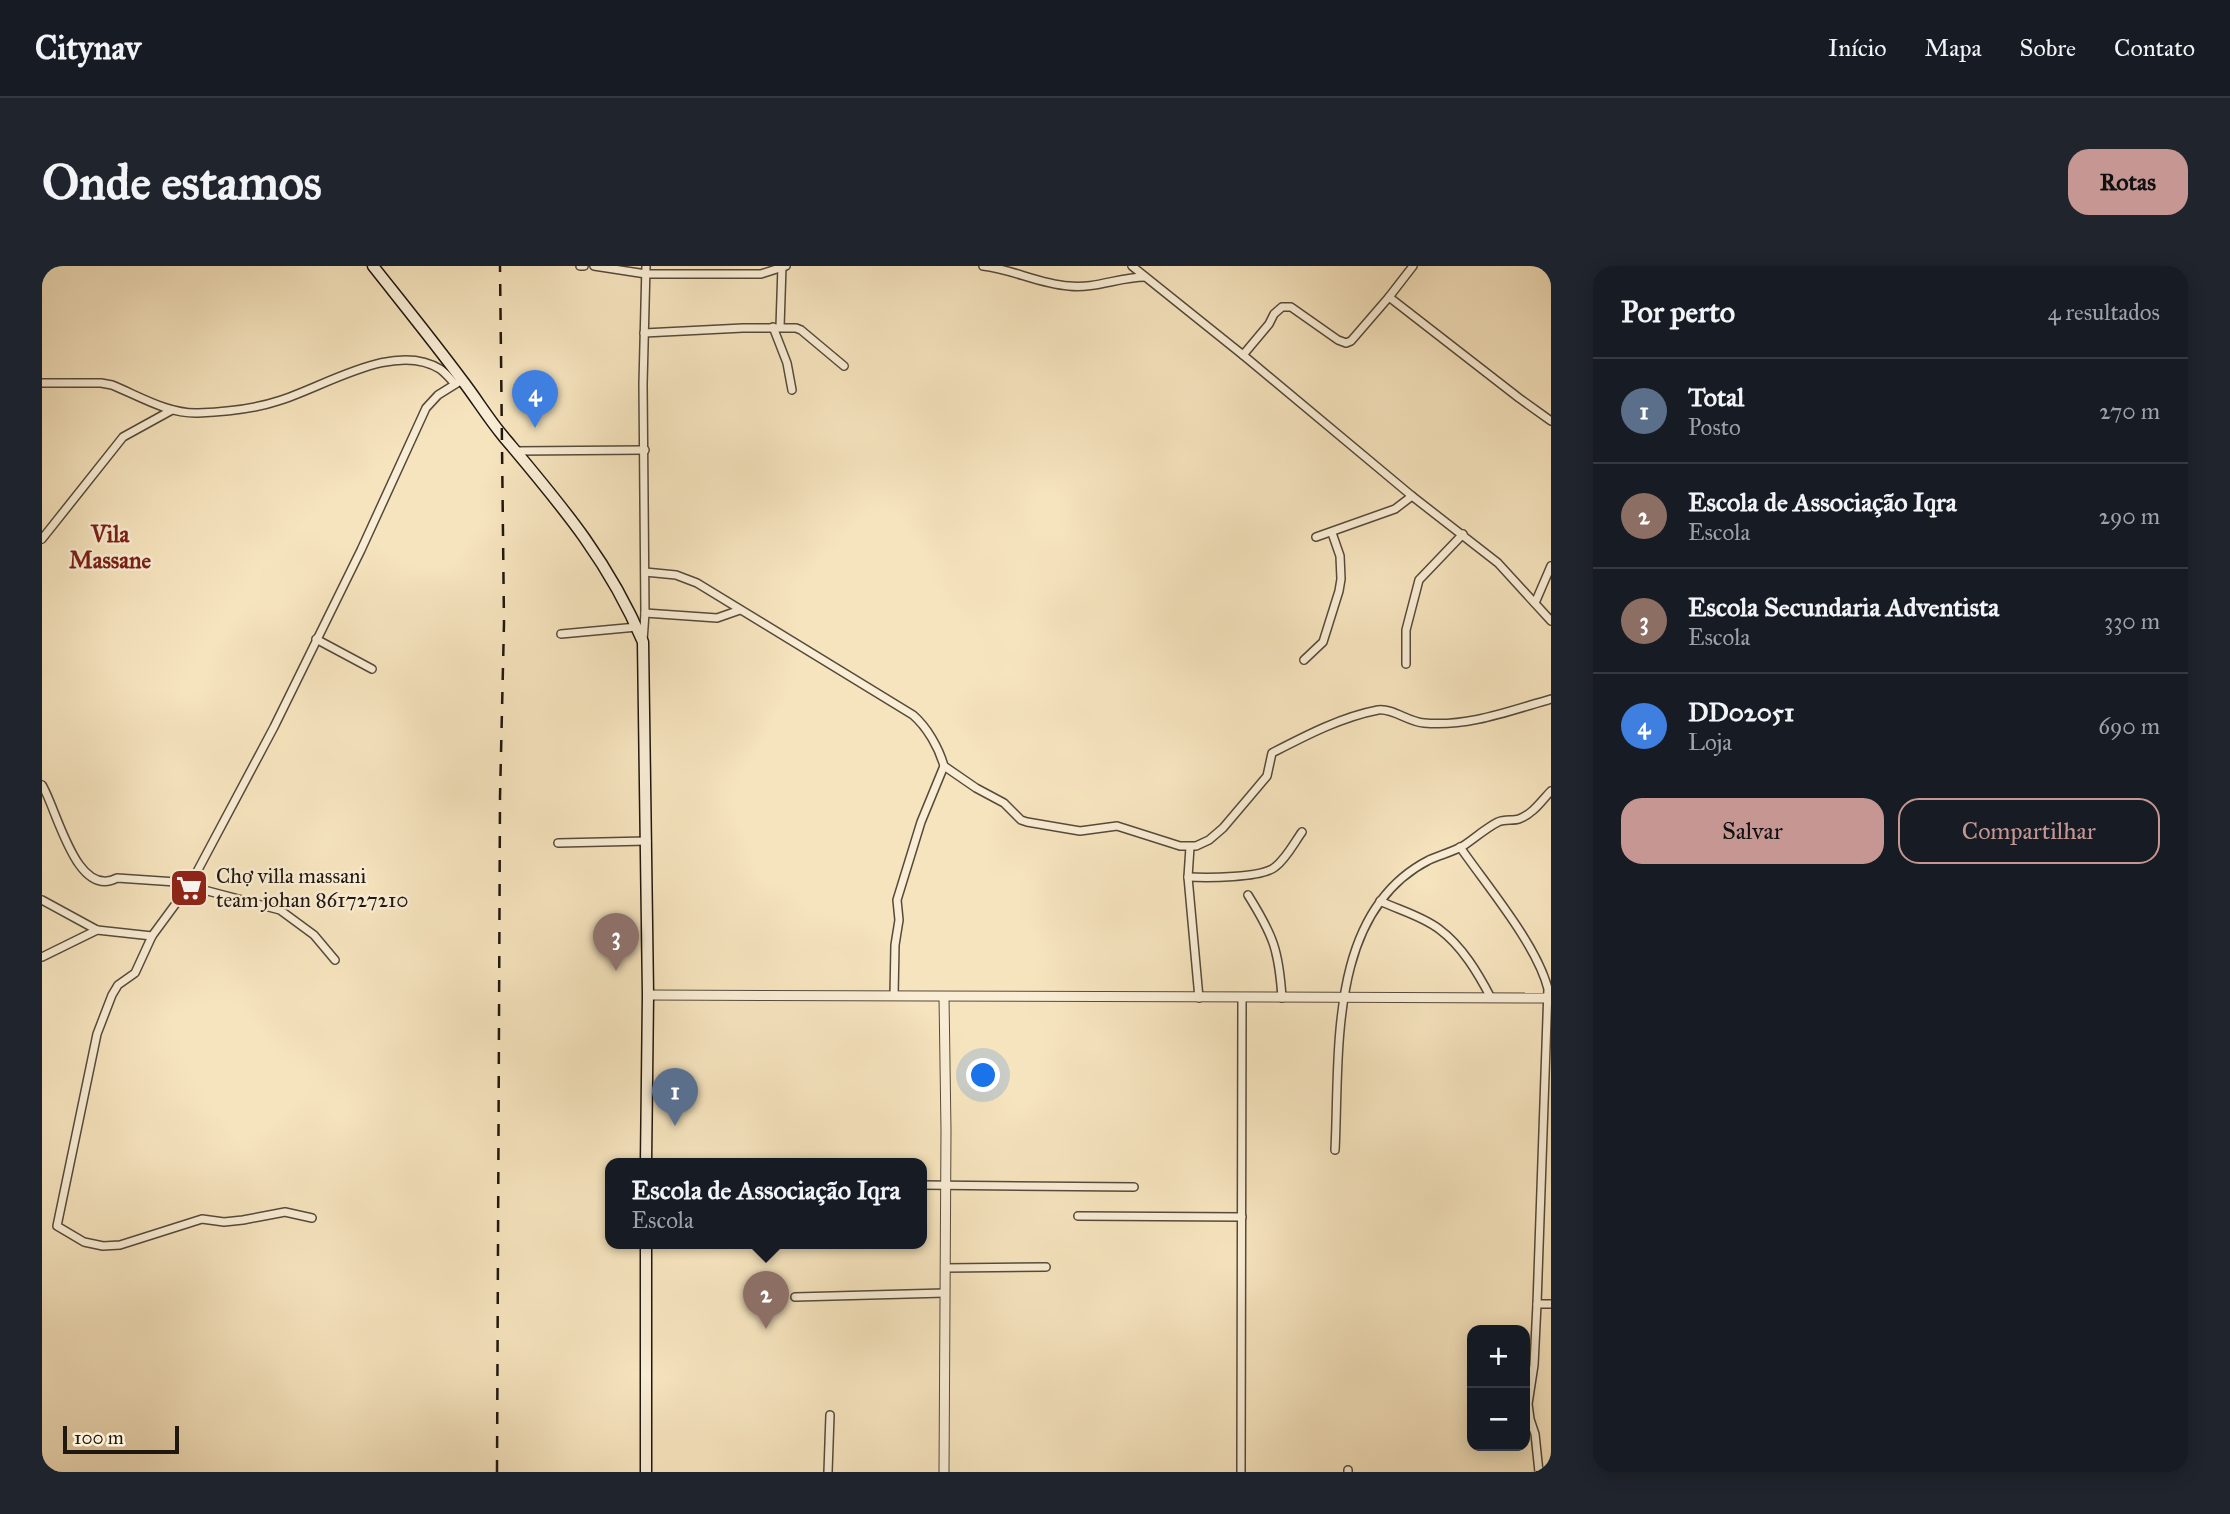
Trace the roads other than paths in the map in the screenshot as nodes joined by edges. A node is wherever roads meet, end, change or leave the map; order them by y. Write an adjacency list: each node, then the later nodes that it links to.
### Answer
1 (373, 266): 15 (main road)
2 (594, 266): 8 (street)
3 (983, 266): 4 (street)
4 (990, 266): 9 (street)
5 (1132, 266): 9 (street)
6 (1413, 266): 10 (street)
7 (783, 267): 8 (street); 11 (street)
8 (646, 270): 12 (street)
9 (1145, 277): 13 (street)
10 (1389, 297): 13 (street); 19 (street)
11 (777, 327): 12 (street); 14 (street); 17 (street)
12 (644, 333): 20 (street)
13 (1243, 355): 22 (street)
14 (844, 366)
15 (458, 382): 18 (street); 21 (main road); 35 (street)
16 (42, 383): 18 (street)
17 (792, 390)
18 (172, 410): 26 (street)
19 (1550, 419)
20 (645, 450): 21 (street); 28 (street)
21 (516, 451): 33 (main road)
22 (1412, 496): 23 (street); 24 (street)
23 (1332, 533): 25 (street); 37 (street)
24 (1463, 534): 29 (street); 38 (street)
25 (1316, 537)
26 (42, 539)
27 (1551, 566): 29 (street)
28 (645, 572): 30 (street); 31 (street)
29 (1535, 603): 32 (street)
30 (740, 610): 31 (street); 41 (street)
31 (645, 613): 36 (street)
32 (1551, 621)
33 (637, 627): 34 (street); 36 (main road)
34 (561, 634)
35 (316, 639): 39 (street); 50 (street)
36 (643, 642): 45 (main road)
37 (1304, 660)
38 (1406, 664)
39 (372, 669)
40 (1551, 699): 47 (street)
41 (944, 766): 47 (street); 59 (street)
42 (42, 785): 50 (street)
43 (1551, 790): 48 (street)
44 (1302, 832): 49 (street)
45 (647, 841): 46 (street); 58 (main road)
46 (558, 843)
47 (1190, 847): 49 (street)
48 (1460, 847): 53 (street); 66 (street)
49 (1188, 877): 61 (street)
50 (191, 883): 55 (street); 57 (street)
51 (1248, 895): 63 (street)
52 (42, 900): 54 (street)
53 (1380, 901): 64 (street); 65 (street)
54 (97, 930): 55 (street); 56 (street)
55 (152, 936): 74 (street)
56 (42, 957)
57 (335, 960)
58 (648, 995): 59 (street); 68 (main road)
59 (894, 996): 60 (street)
60 (944, 997): 61 (street); 70 (street)
61 (1199, 998): 62 (street)
62 (1242, 998): 63 (street); 73 (street)
63 (1282, 998): 64 (street)
64 (1343, 998): 65 (street); 67 (street)
65 (1491, 998): 66 (street)
66 (1550, 998): 80 (street)
67 (1335, 1150)
68 (646, 1158)
69 (927, 1185): 70 (street)
70 (945, 1185): 71 (street); 77 (street)
71 (1133, 1187)
72 (1078, 1216): 73 (street)
73 (1242, 1217): 86 (street)
74 (312, 1218)
75 (646, 1249): 83 (main road)
76 (1046, 1267): 77 (street)
77 (945, 1268): 78 (street)
78 (945, 1293): 79 (street); 85 (street)
79 (796, 1297)
80 (1537, 1304): 81 (street); 87 (street)
81 (1551, 1304)
82 (830, 1415): 84 (street)
83 (646, 1472)
84 (828, 1472)
85 (944, 1472)
86 (1241, 1472)
87 (1539, 1472)

